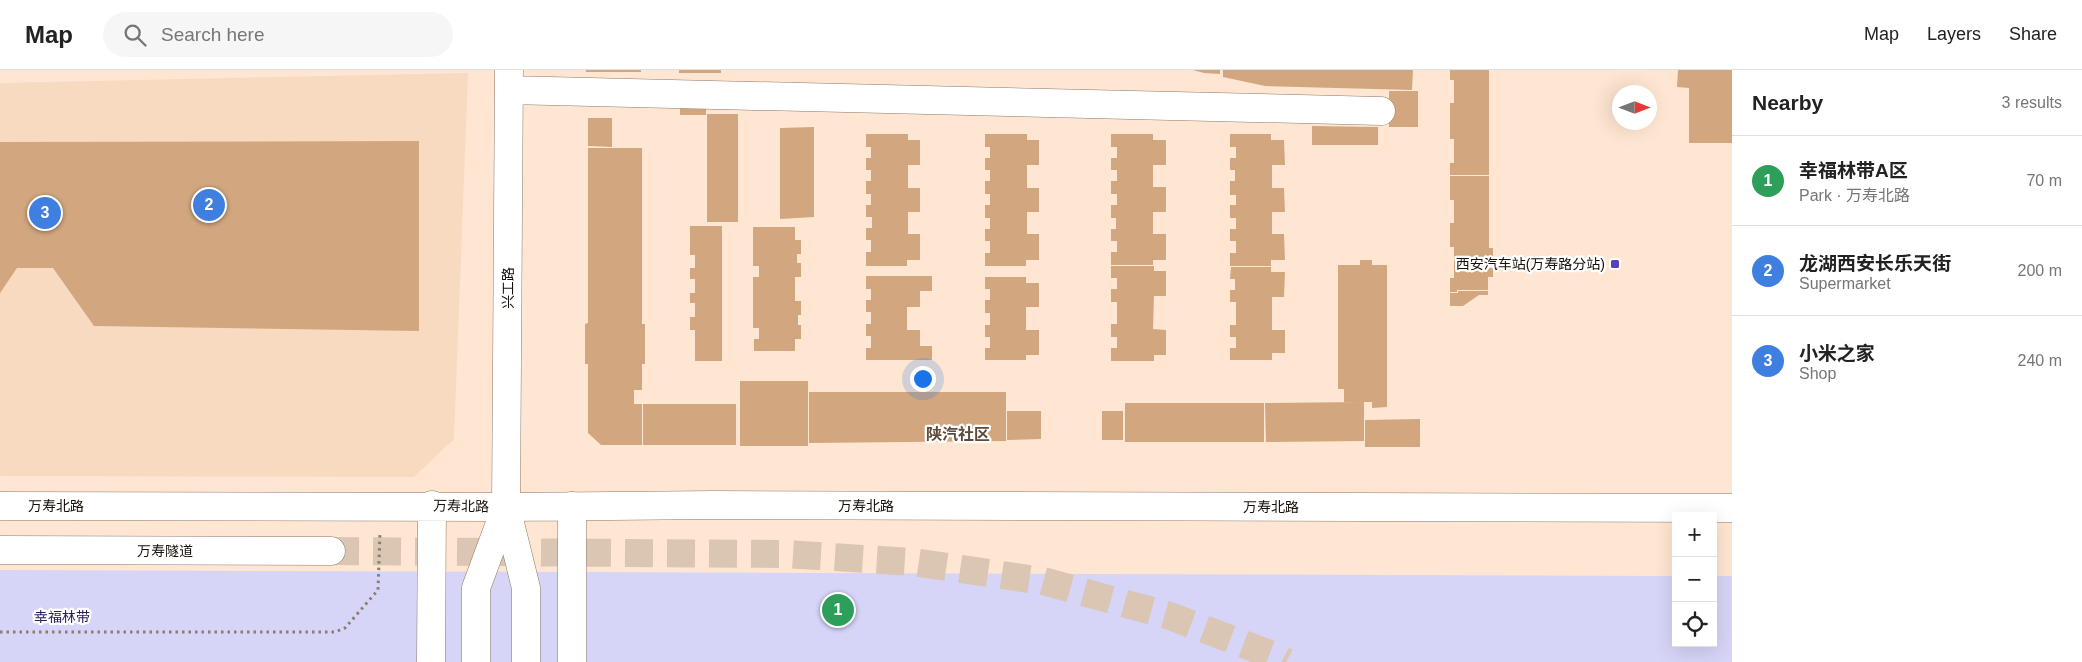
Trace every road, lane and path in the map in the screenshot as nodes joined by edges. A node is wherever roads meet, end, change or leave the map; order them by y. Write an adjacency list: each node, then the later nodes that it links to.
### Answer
1 (509, 80): 2 (main road); 7 (main road, 兴工路)
2 (1381, 111)
3 (0, 506): 4 (main road, 万寿北路)
4 (380, 506): 5 (main road, 万寿北路); 11 (path)
5 (432, 506): 7 (main road, 万寿北路); 12 (main road)
6 (572, 506): 7 (main road, 万寿北路); 8 (main road, 万寿北路); 15 (main road)
7 (506, 507): 13 (main road, 兴工路); 14 (main road, 兴工路)
8 (1732, 508)
9 (0, 550): 10 (main road, 万寿隧道)
10 (331, 551)
11 (0, 632)
12 (431, 662)
13 (476, 662)
14 (526, 662)
15 (572, 662)

